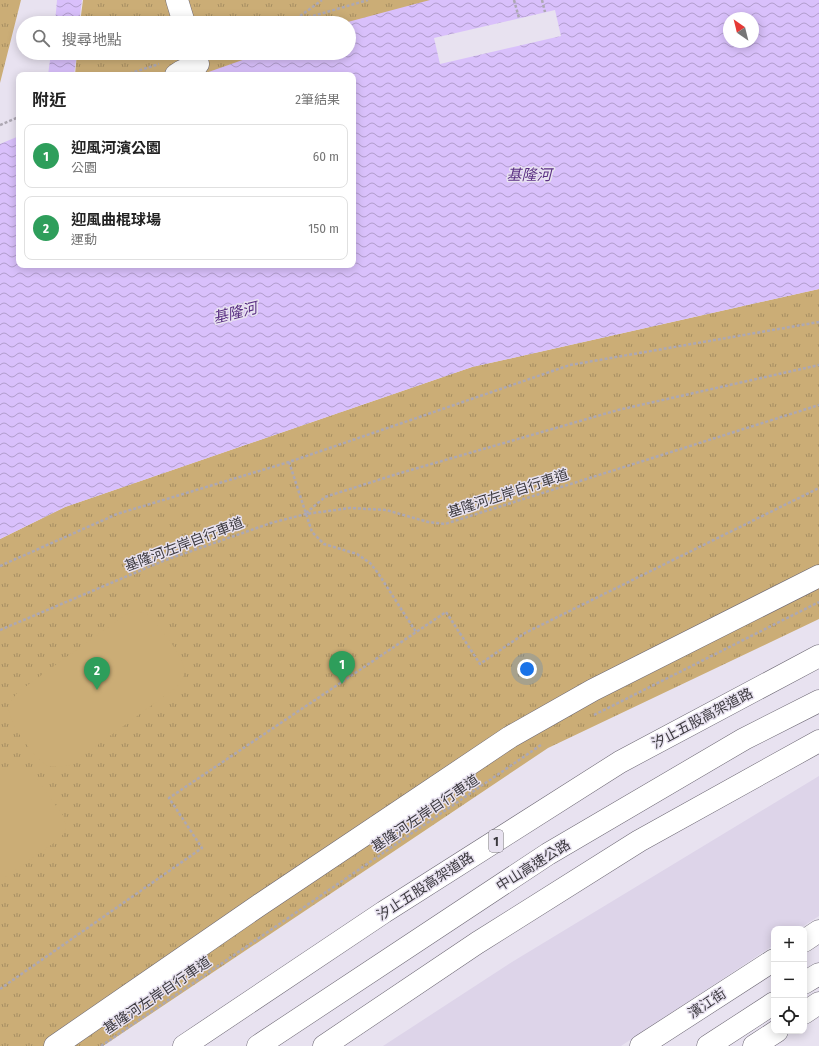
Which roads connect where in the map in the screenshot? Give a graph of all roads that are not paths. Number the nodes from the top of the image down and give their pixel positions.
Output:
1 (176, 0) edge
2 (182, 16) edge
3 (197, 60) edge
4 (180, 72) edge
5 (819, 576) edge
6 (819, 656) edge
7 (819, 701) edge
8 (819, 741) edge
9 (819, 931) edge
10 (807, 939) edge
11 (771, 962) edge
12 (819, 974) edge
13 (807, 981) edge
14 (819, 1003) edge
15 (771, 1005) edge
16 (807, 1011) edge
17 (772, 1034) edge
18 (55, 1046) edge
19 (184, 1046) edge
20 (258, 1046) edge
21 (324, 1046) edge
22 (641, 1046) edge
23 (708, 1046) edge
24 (754, 1046) edge

1 - 2 main road
3 - 4 main road
5 - 18 main road
6 - 19 main road, 汐止五股高架道路 / 1
7 - 20 main road, 中山高速公路
8 - 21 main road
9 - 10 main road
11 - 22 main road, 濱江街
12 - 13 main road
14 - 16 main road
15 - 23 main road
17 - 24 main road

